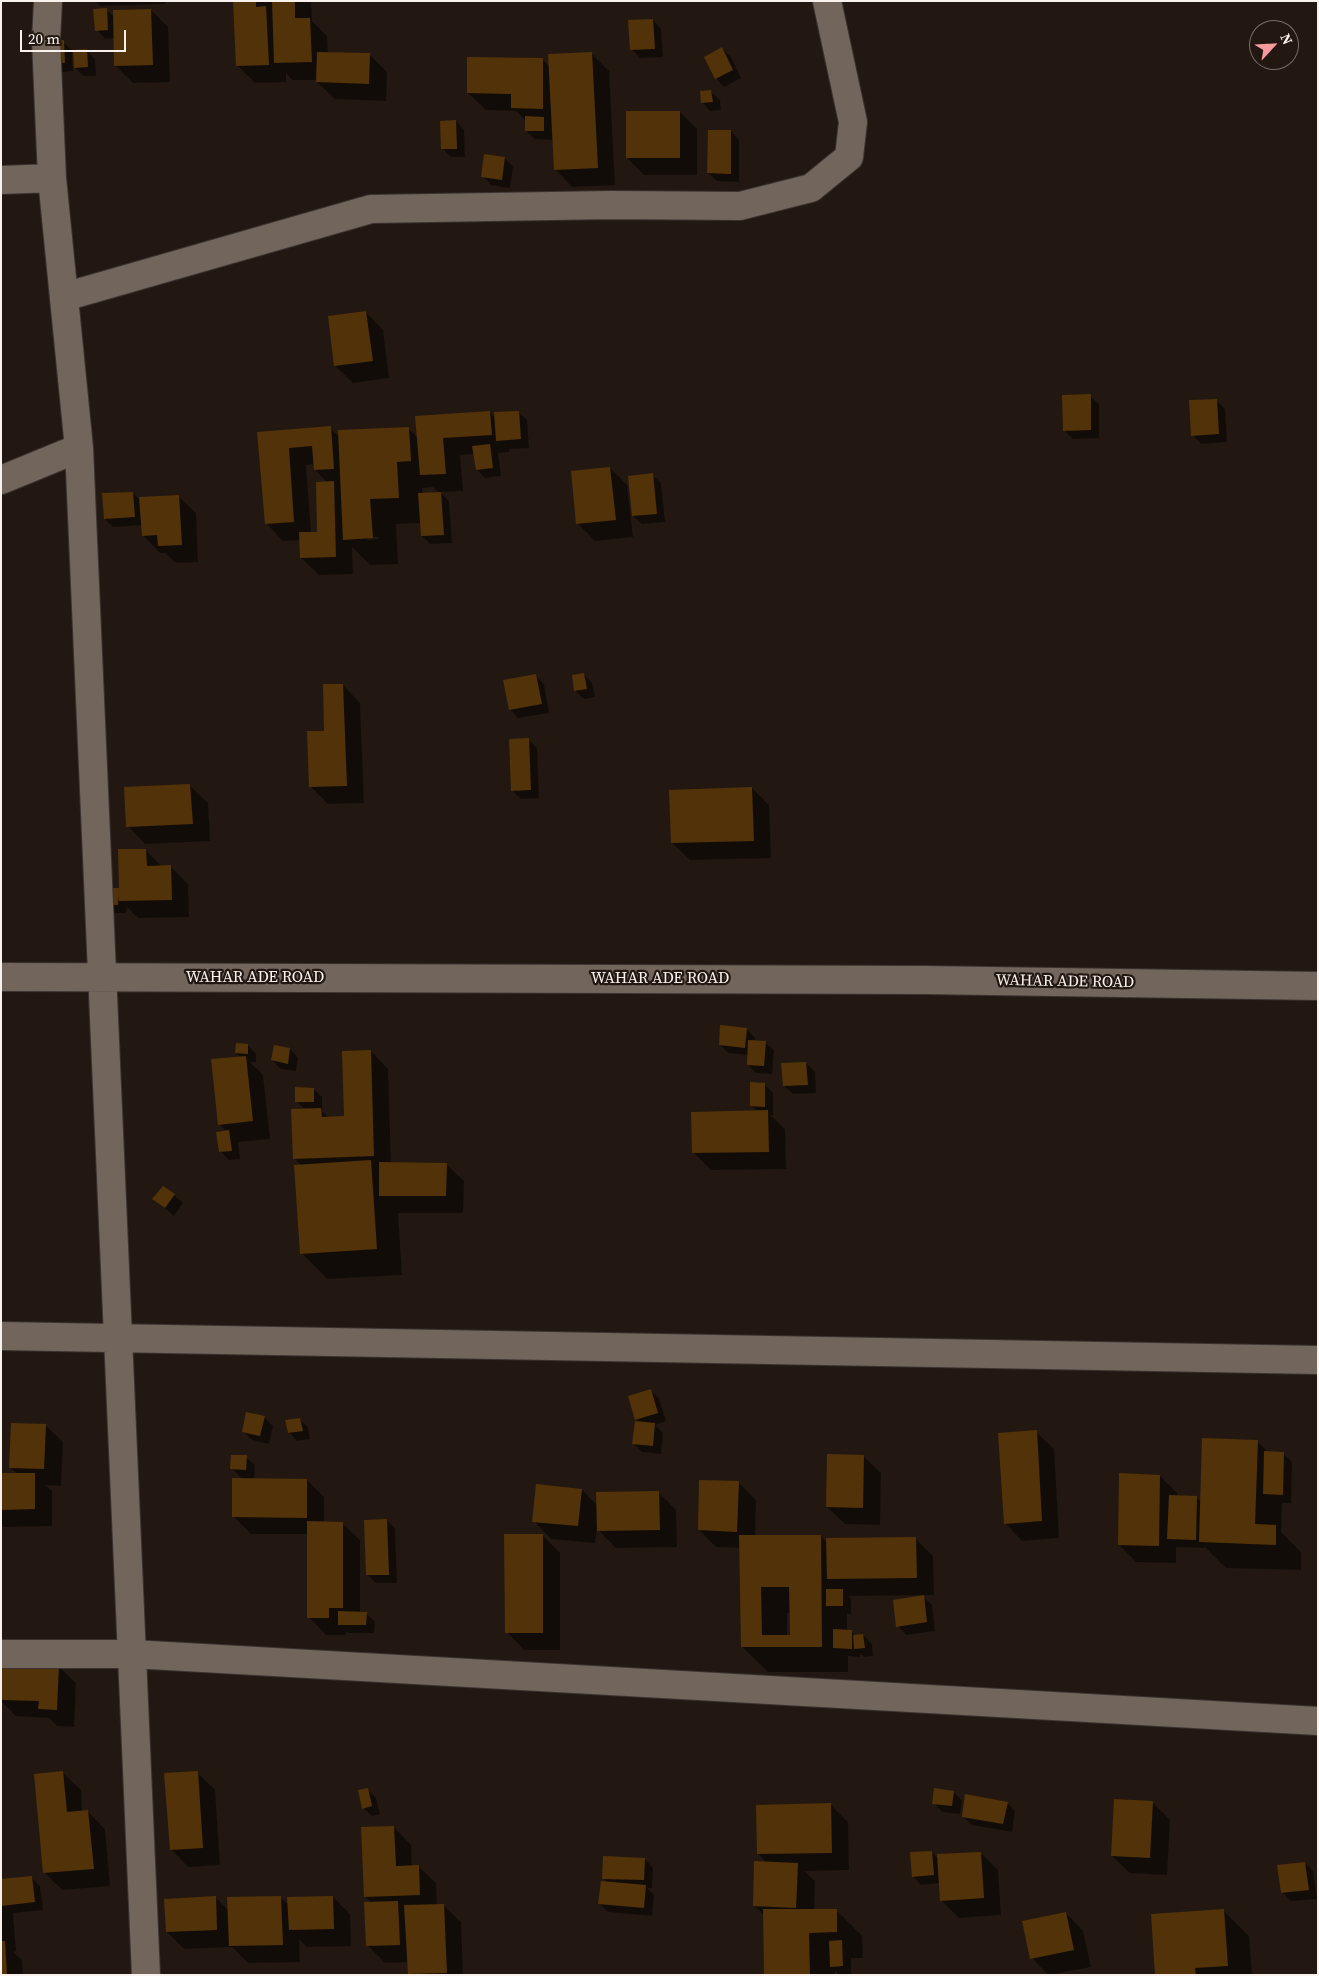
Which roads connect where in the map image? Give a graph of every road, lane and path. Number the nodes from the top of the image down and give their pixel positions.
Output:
1 (48, 1) edge
2 (826, 1) edge
3 (52, 178) junction
4 (1, 180) edge
5 (64, 297) junction
6 (79, 448) junction
7 (1, 480) edge
8 (1, 977) edge
9 (104, 977) junction
10 (1318, 986) edge
11 (1, 1336) edge
12 (119, 1338) junction
13 (1318, 1360) edge
14 (1, 1654) edge
15 (132, 1654) junction
16 (1318, 1720) edge
17 (146, 1975) edge

1 - 3 street
2 - 5 street
3 - 4 street
3 - 5 street
5 - 6 street
6 - 7 street
6 - 9 street
8 - 9 street, WAHAR ADE ROAD
9 - 10 street, WAHAR ADE ROAD
9 - 12 street
11 - 12 street
12 - 13 street
12 - 15 street
14 - 15 street
15 - 16 street
15 - 17 street

